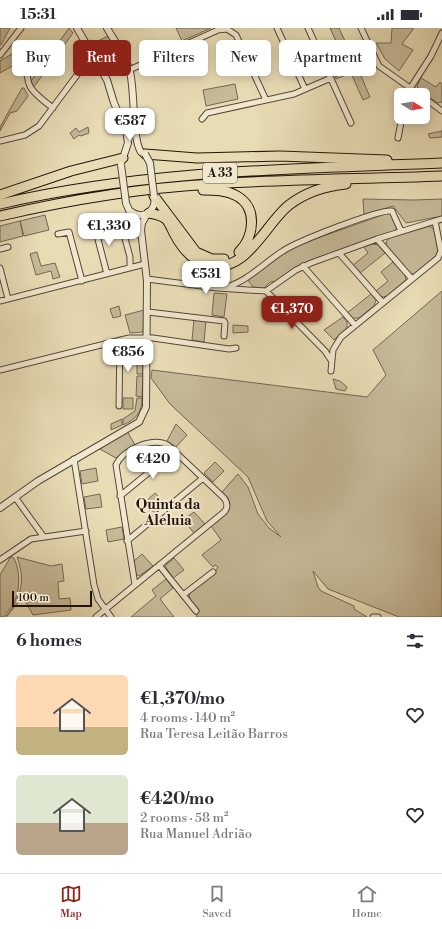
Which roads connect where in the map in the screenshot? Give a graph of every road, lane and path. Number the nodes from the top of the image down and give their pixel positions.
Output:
1 (21, 28) edge
2 (77, 28) edge
3 (107, 28) edge
4 (277, 28) edge
5 (308, 28) edge
6 (361, 28) edge
7 (442, 33) edge
8 (84, 40) edge
9 (113, 40) edge
10 (0, 55) edge
11 (131, 69) edge
12 (28, 76) edge
13 (77, 76) edge
14 (105, 76) edge
15 (130, 76) edge
16 (331, 78) junction
17 (410, 88) joint
18 (305, 89) junction
19 (266, 100) junction
20 (430, 102) edge
21 (53, 108) junction
22 (441, 109) edge
23 (118, 114) junction
24 (135, 114) junction
25 (202, 119) dead end
26 (351, 123) dead end
27 (401, 124) edge
28 (398, 138) dead end
29 (0, 141) edge
30 (143, 153) junction
31 (123, 159) junction
32 (442, 162) edge
33 (442, 176) edge
34 (395, 178) junction
35 (144, 191) junction
36 (0, 195) edge
37 (154, 196) junction
38 (0, 204) edge
39 (129, 210) junction
40 (148, 214) junction
41 (0, 216) edge
42 (442, 219) edge
43 (120, 220) dead end
44 (435, 221) junction
45 (94, 224) dead end
46 (401, 231) junction
47 (58, 234) dead end
48 (377, 239) junction
49 (8, 247) dead end
50 (143, 247) junction
51 (0, 249) edge
52 (339, 253) junction
53 (145, 264) junction
54 (303, 266) junction
55 (0, 268) edge
56 (130, 268) junction
57 (107, 274) junction
58 (247, 276) junction
59 (147, 279) junction
60 (412, 279) junction
61 (82, 281) junction
62 (217, 288) junction
63 (256, 291) junction
64 (266, 291) junction
65 (8, 299) junction
66 (0, 301) edge
67 (383, 303) junction
68 (148, 312) junction
69 (355, 325) junction
70 (224, 336) dead end
71 (148, 338) junction
72 (120, 340) junction
73 (236, 348) dead end
74 (331, 360) junction
75 (0, 370) edge
76 (331, 371) dead end
77 (119, 406) dead end
78 (175, 451) junction
79 (74, 459) junction
80 (203, 478) junction
81 (120, 496) junction
82 (15, 497) junction
83 (0, 508) edge
84 (86, 531) junction
85 (42, 536) junction
86 (127, 541) junction
87 (0, 560) edge
88 (159, 565) junction
89 (213, 572) dead end
90 (135, 585) junction
91 (183, 594) junction
92 (105, 609) junction
93 (196, 611) dead end
94 (96, 617) edge
95 (111, 617) edge

1 - 10 street
2 - 8 street
3 - 9 street
4 - 18 street
5 - 16 street
6 - 17 street
7 - 17 street
11 - 19 street
12 - 21 street
13 - 21 street
14 - 23 street
15 - 24 street
16 - 18 street
16 - 26 street
18 - 19 street
19 - 25 street
20 - 22 street
21 - 29 street
23 - 24 street
23 - 31 street
24 - 30 street
27 - 28 street
30 - 31 street
30 - 32 highway
30 - 37 street, bridge
31 - 36 highway
31 - 39 street, bridge
32 - 38 highway, A 33
33 - 34 highway, A 33
34 - 35 highway, A 33
34 - 40 highway
35 - 37 highway
35 - 41 highway, A 33
37 - 40 street
39 - 40 street
39 - 50 street
40 - 50 street
42 - 44 street
43 - 56 street
44 - 46 street
44 - 60 street
45 - 57 street
46 - 48 street
46 - 58 street
47 - 61 street
48 - 52 street
48 - 60 street
49 - 51 street
50 - 53 street
52 - 54 street
52 - 67 street
53 - 56 street
53 - 59 street
54 - 64 street
54 - 69 street
55 - 65 street
56 - 57 street
57 - 61 street
58 - 62 street
58 - 63 street
59 - 62 street
59 - 68 street
60 - 67 street
61 - 65 street
62 - 63 street
63 - 64 street
64 - 74 street
65 - 66 street
67 - 69 street
68 - 70 street
68 - 71 street
69 - 74 street
71 - 72 street
71 - 73 street
71 - 79 street
72 - 75 street
72 - 77 street
74 - 76 street
78 - 80 street
78 - 81 street
78 - 81 street
79 - 82 street
79 - 84 street
80 - 86 street
80 - 88 street
81 - 86 street
82 - 83 street
82 - 85 street
84 - 85 street
84 - 92 street
85 - 87 street
86 - 90 street
88 - 90 street
88 - 91 street
89 - 91 street
90 - 92 street
91 - 93 street
92 - 94 street
92 - 95 street

